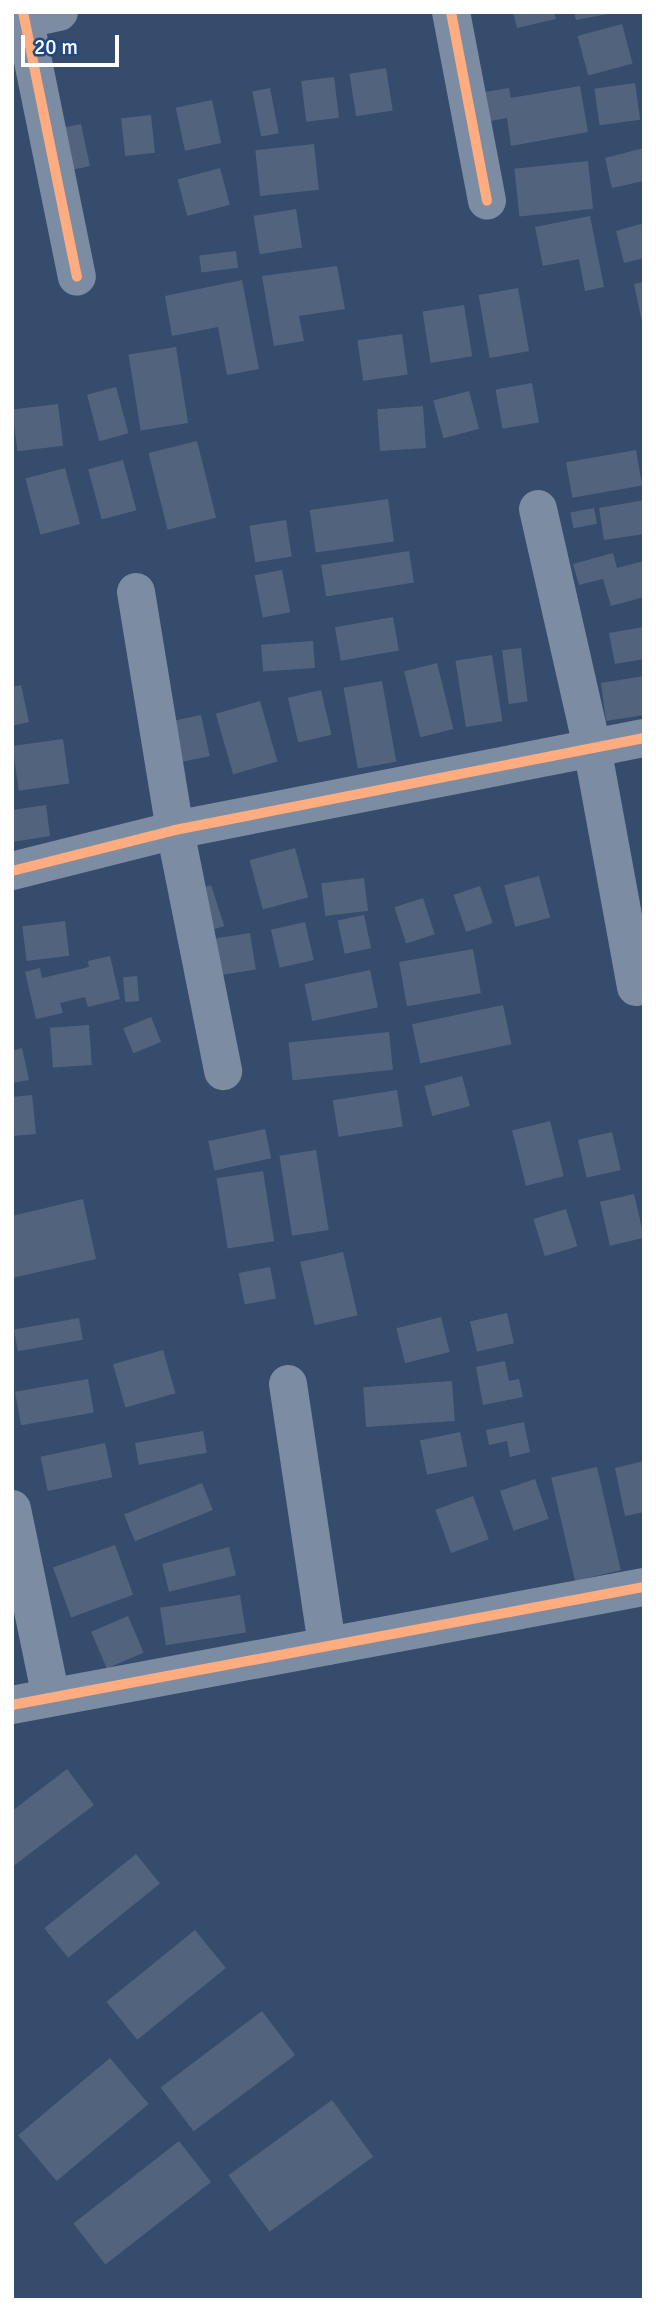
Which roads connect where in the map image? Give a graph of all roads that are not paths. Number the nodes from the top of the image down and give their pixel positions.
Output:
1 (451, 12) edge
2 (30, 16) edge
3 (487, 201) dead end
4 (77, 277) dead end
5 (538, 509) dead end
6 (136, 592) dead end
7 (644, 738) edge
8 (592, 747) junction
9 (175, 830) junction
10 (12, 870) edge
11 (636, 987) dead end
12 (223, 1071) dead end
13 (288, 1384) dead end
14 (12, 1509) edge
15 (644, 1587) edge
16 (327, 1646) junction
17 (51, 1697) junction
18 (12, 1705) edge

1 - 3 street
2 - 4 street
5 - 8 street
6 - 9 street
7 - 8 street
8 - 9 street
8 - 11 street
9 - 10 street
9 - 12 street
13 - 16 street
14 - 17 street
15 - 16 street
16 - 17 street
17 - 18 street

